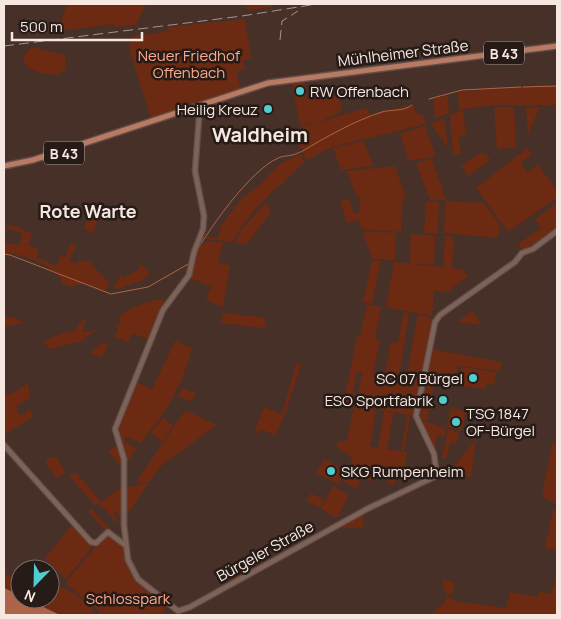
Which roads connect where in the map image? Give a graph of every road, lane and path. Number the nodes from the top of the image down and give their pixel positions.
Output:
1 (557, 46) edge
2 (197, 107) junction
3 (4, 168) edge
4 (557, 231) edge
5 (4, 445) edge
6 (125, 545) junction
7 (176, 613) edge

1 - 2 main road, Mühlheimer Straße / B 43
2 - 3 main road, Mühlheimer Straße / B 43
2 - 6 street
4 - 7 street, Bürgeler Straße
5 - 6 street
6 - 7 street

